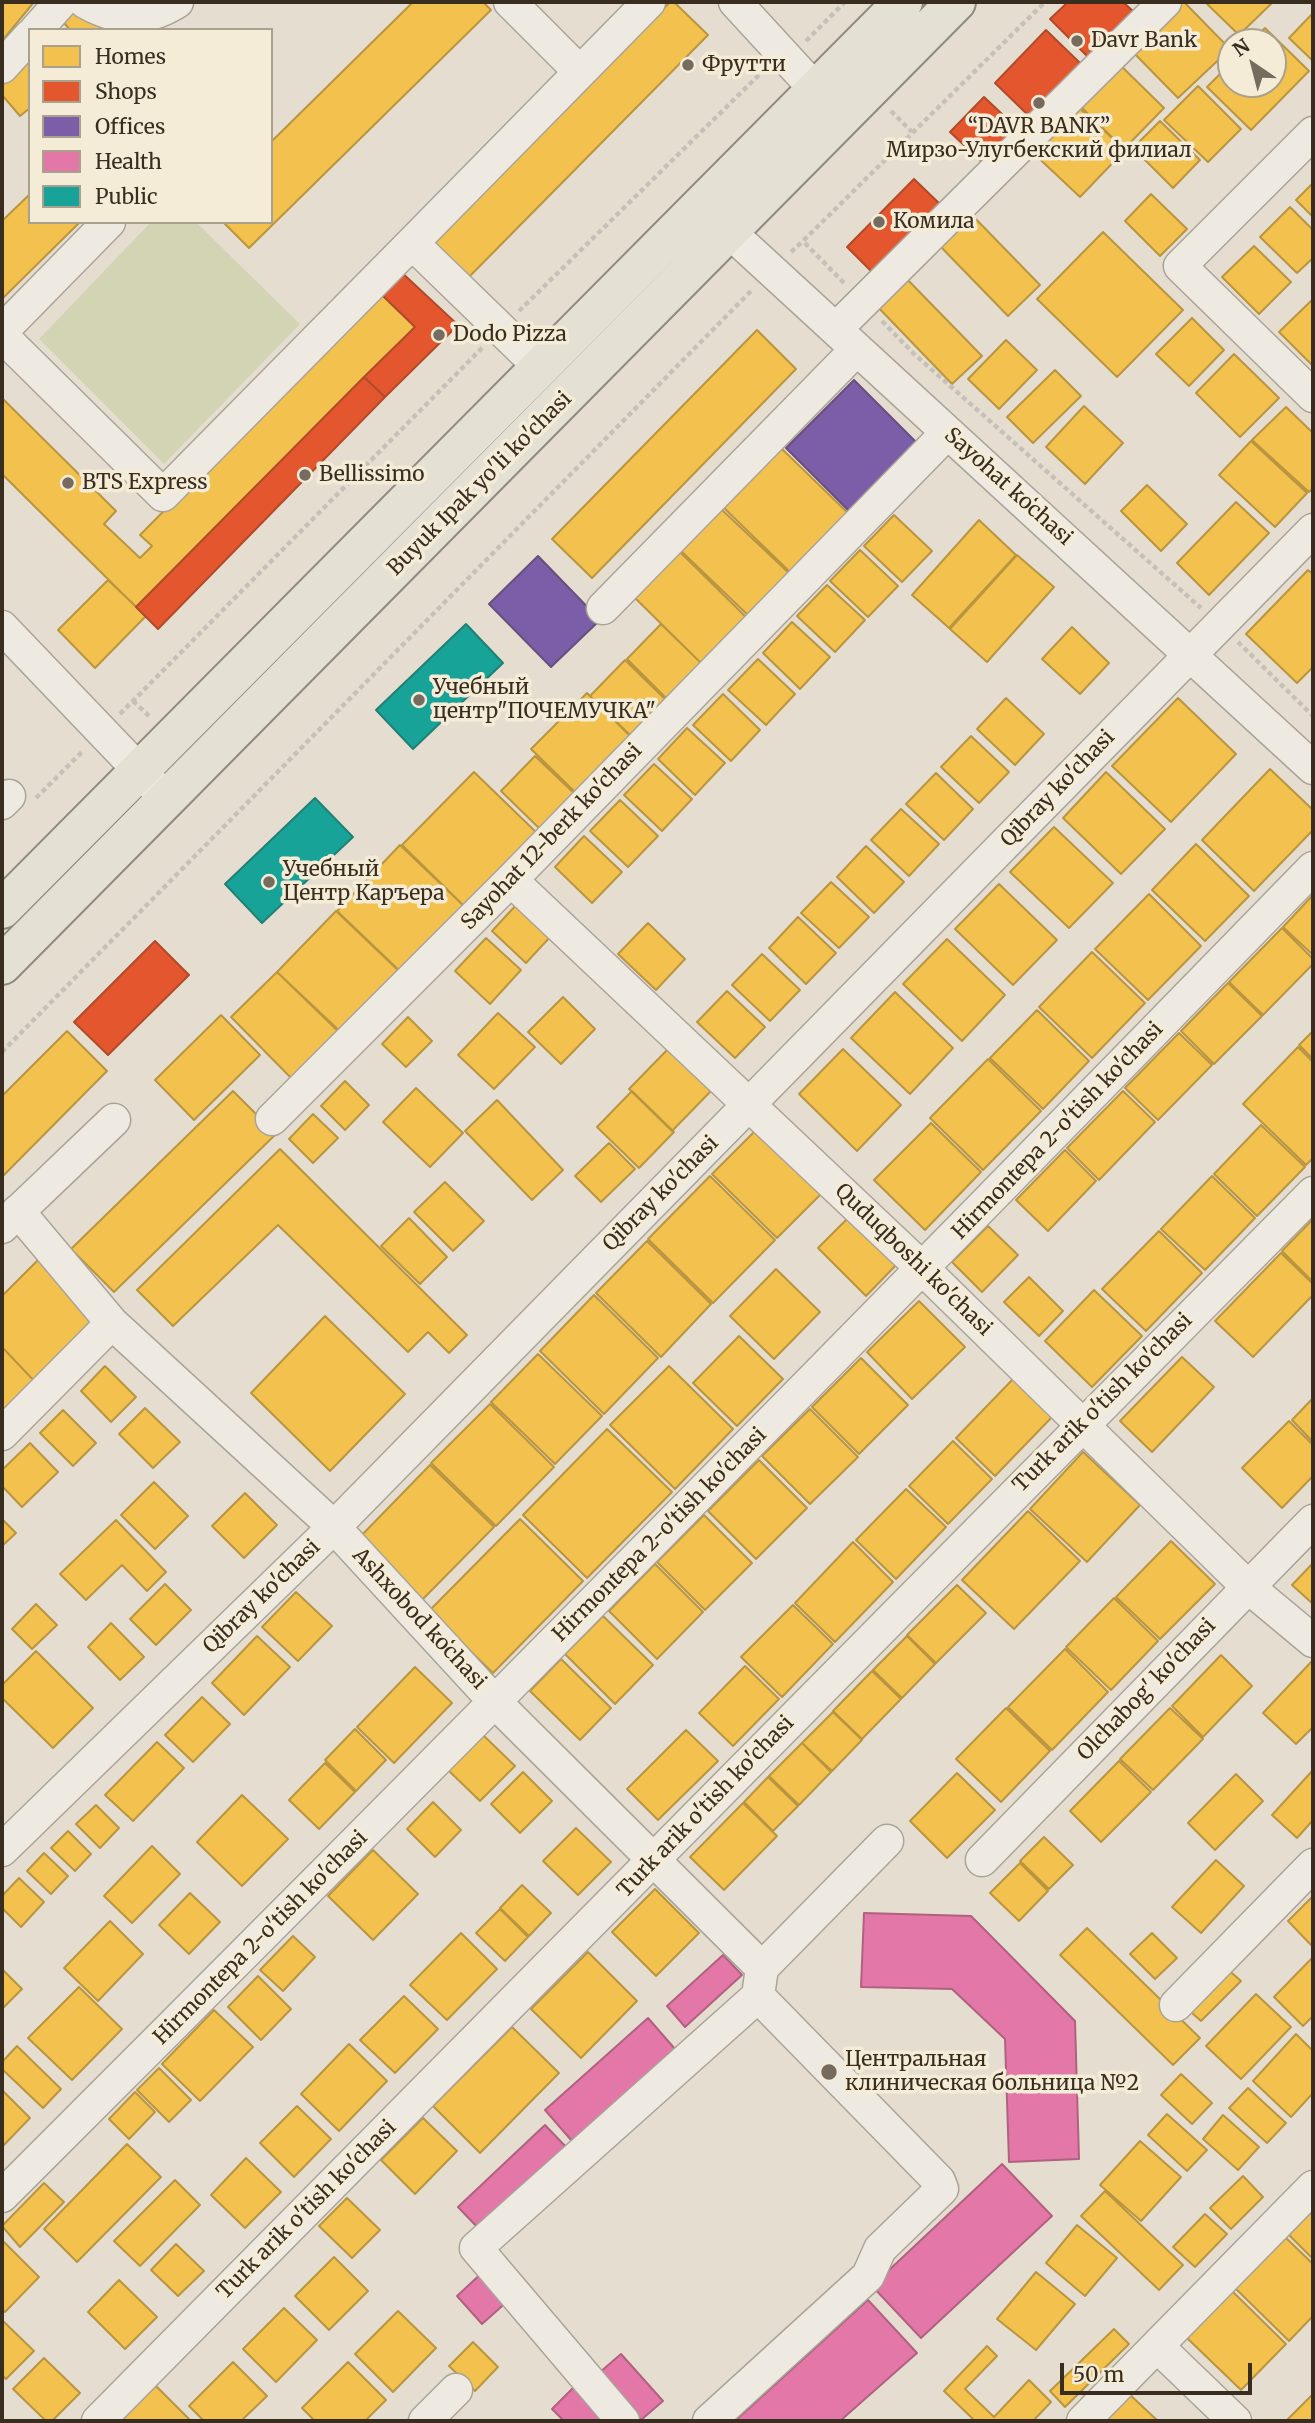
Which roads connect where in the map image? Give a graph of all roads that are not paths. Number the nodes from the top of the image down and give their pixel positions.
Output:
1 (61, 2) edge
2 (85, 2) edge
3 (177, 2) edge
4 (510, 2) edge
5 (649, 2) edge
6 (735, 2) edge
7 (903, 2) edge
8 (956, 2) edge
9 (1165, 2) edge
10 (38, 28) edge
11 (28, 38) edge
12 (2, 67) edge
13 (580, 72) junction
14 (816, 90) junction
15 (1313, 133) edge
16 (702, 207) junction
17 (106, 224) edge
18 (730, 232) junction
19 (412, 243) junction
20 (2, 333) edge
21 (847, 339) junction
22 (541, 368) junction
23 (1313, 396) edge
24 (947, 433) junction
25 (1313, 530) edge
26 (603, 608) dead end
27 (2, 628) edge
28 (1190, 654) junction
29 (1313, 768) edge
30 (140, 771) junction
31 (167, 799) junction
32 (1313, 868) edge
33 (511, 880) junction
34 (2, 909) edge
35 (2, 965) edge
36 (750, 1104) junction
37 (272, 1119) dead end
38 (114, 1120) dead end
39 (1313, 1193) edge
40 (10, 1219) edge
41 (923, 1269) junction
42 (112, 1324) junction
43 (1082, 1423) junction
44 (2, 1434) edge
45 (1313, 1521) edge
46 (334, 1527) junction
47 (1247, 1587) junction
48 (1313, 1641) edge
49 (495, 1702) junction
50 (887, 1841) dead end
51 (2, 1850) edge
52 (982, 1860) dead end
53 (654, 1861) junction
54 (1313, 1865) edge
55 (760, 1982) junction
56 (1176, 2005) dead end
57 (1313, 2187) edge
58 (2, 2196) edge
59 (1158, 2347) junction
60 (456, 2390) dead end
61 (98, 2421) edge
62 (425, 2421) edge
63 (623, 2421) edge
64 (709, 2421) edge
65 (1083, 2421) edge
66 (1235, 2421) edge

1 - 10 street
2 - 3 street
4 - 13 street
5 - 13 street
6 - 14 street
7 - 14 main road, Buyuk Ipak yo'li ko'chasi
8 - 18 main road, Buyuk Ipak yo'li ko'chasi
9 - 21 street
11 - 12 street
13 - 19 street
14 - 16 main road, Buyuk Ipak yo'li ko'chasi
15 - 23 street
16 - 18 street, Sayohat koʻchasi
16 - 22 main road, Buyuk Ipak yo'li ko'chasi
17 - 20 street
18 - 21 street, Sayohat koʻchasi
18 - 31 main road, Buyuk Ipak yo'li ko'chasi
19 - 20 street
19 - 22 street
21 - 24 street, Sayohat koʻchasi
21 - 26 street
22 - 30 main road, Buyuk Ipak yo'li ko'chasi
24 - 28 street, Sayohat koʻchasi
24 - 33 street, Sayohat 12-berk ko'chasi
25 - 28 street, Qibray ko'chasi
27 - 30 street
28 - 29 street, Sayohat koʻchasi
28 - 36 street, Qibray ko'chasi
30 - 31 street
30 - 34 main road, Buyuk Ipak yo'li ko'chasi
31 - 35 main road, Buyuk Ipak yo'li ko'chasi
32 - 41 street, Hirmontepa 2-o'tish ko'chasi
33 - 36 street, Quduqboshi ko'chasi
33 - 37 street, Sayohat 12-berk ko'chasi
36 - 41 street, Quduqboshi ko'chasi
36 - 46 street, Qibray ko'chasi
38 - 40 street
39 - 43 street, Turk arik o'tish ko'chasi
40 - 42 street, Ashxobod koʻchasi
41 - 43 street, Quduqboshi ko'chasi
41 - 49 street, Hirmontepa 2-o'tish ko'chasi
42 - 44 street
42 - 46 street, Ashxobod koʻchasi
43 - 47 street, Quduqboshi ko'chasi
43 - 53 street, Turk arik o'tish ko'chasi
45 - 47 street, Olchabog' ko'chasi
46 - 49 street, Ashxobod koʻchasi
46 - 51 street, Qibray ko'chasi
47 - 48 street, Quduqboshi ko'chasi
47 - 52 street, Olchabog' ko'chasi
49 - 53 street, Ashxobod koʻchasi
49 - 58 street, Hirmontepa 2-o'tish ko'chasi
50 - 55 street
53 - 55 street, Ashxobod koʻchasi
53 - 61 street, Turk arik o'tish ko'chasi
54 - 56 street
55 - 63 street
55 - 64 street, Ashxobod koʻchasi
57 - 59 street
59 - 65 street
59 - 66 street
60 - 62 street

